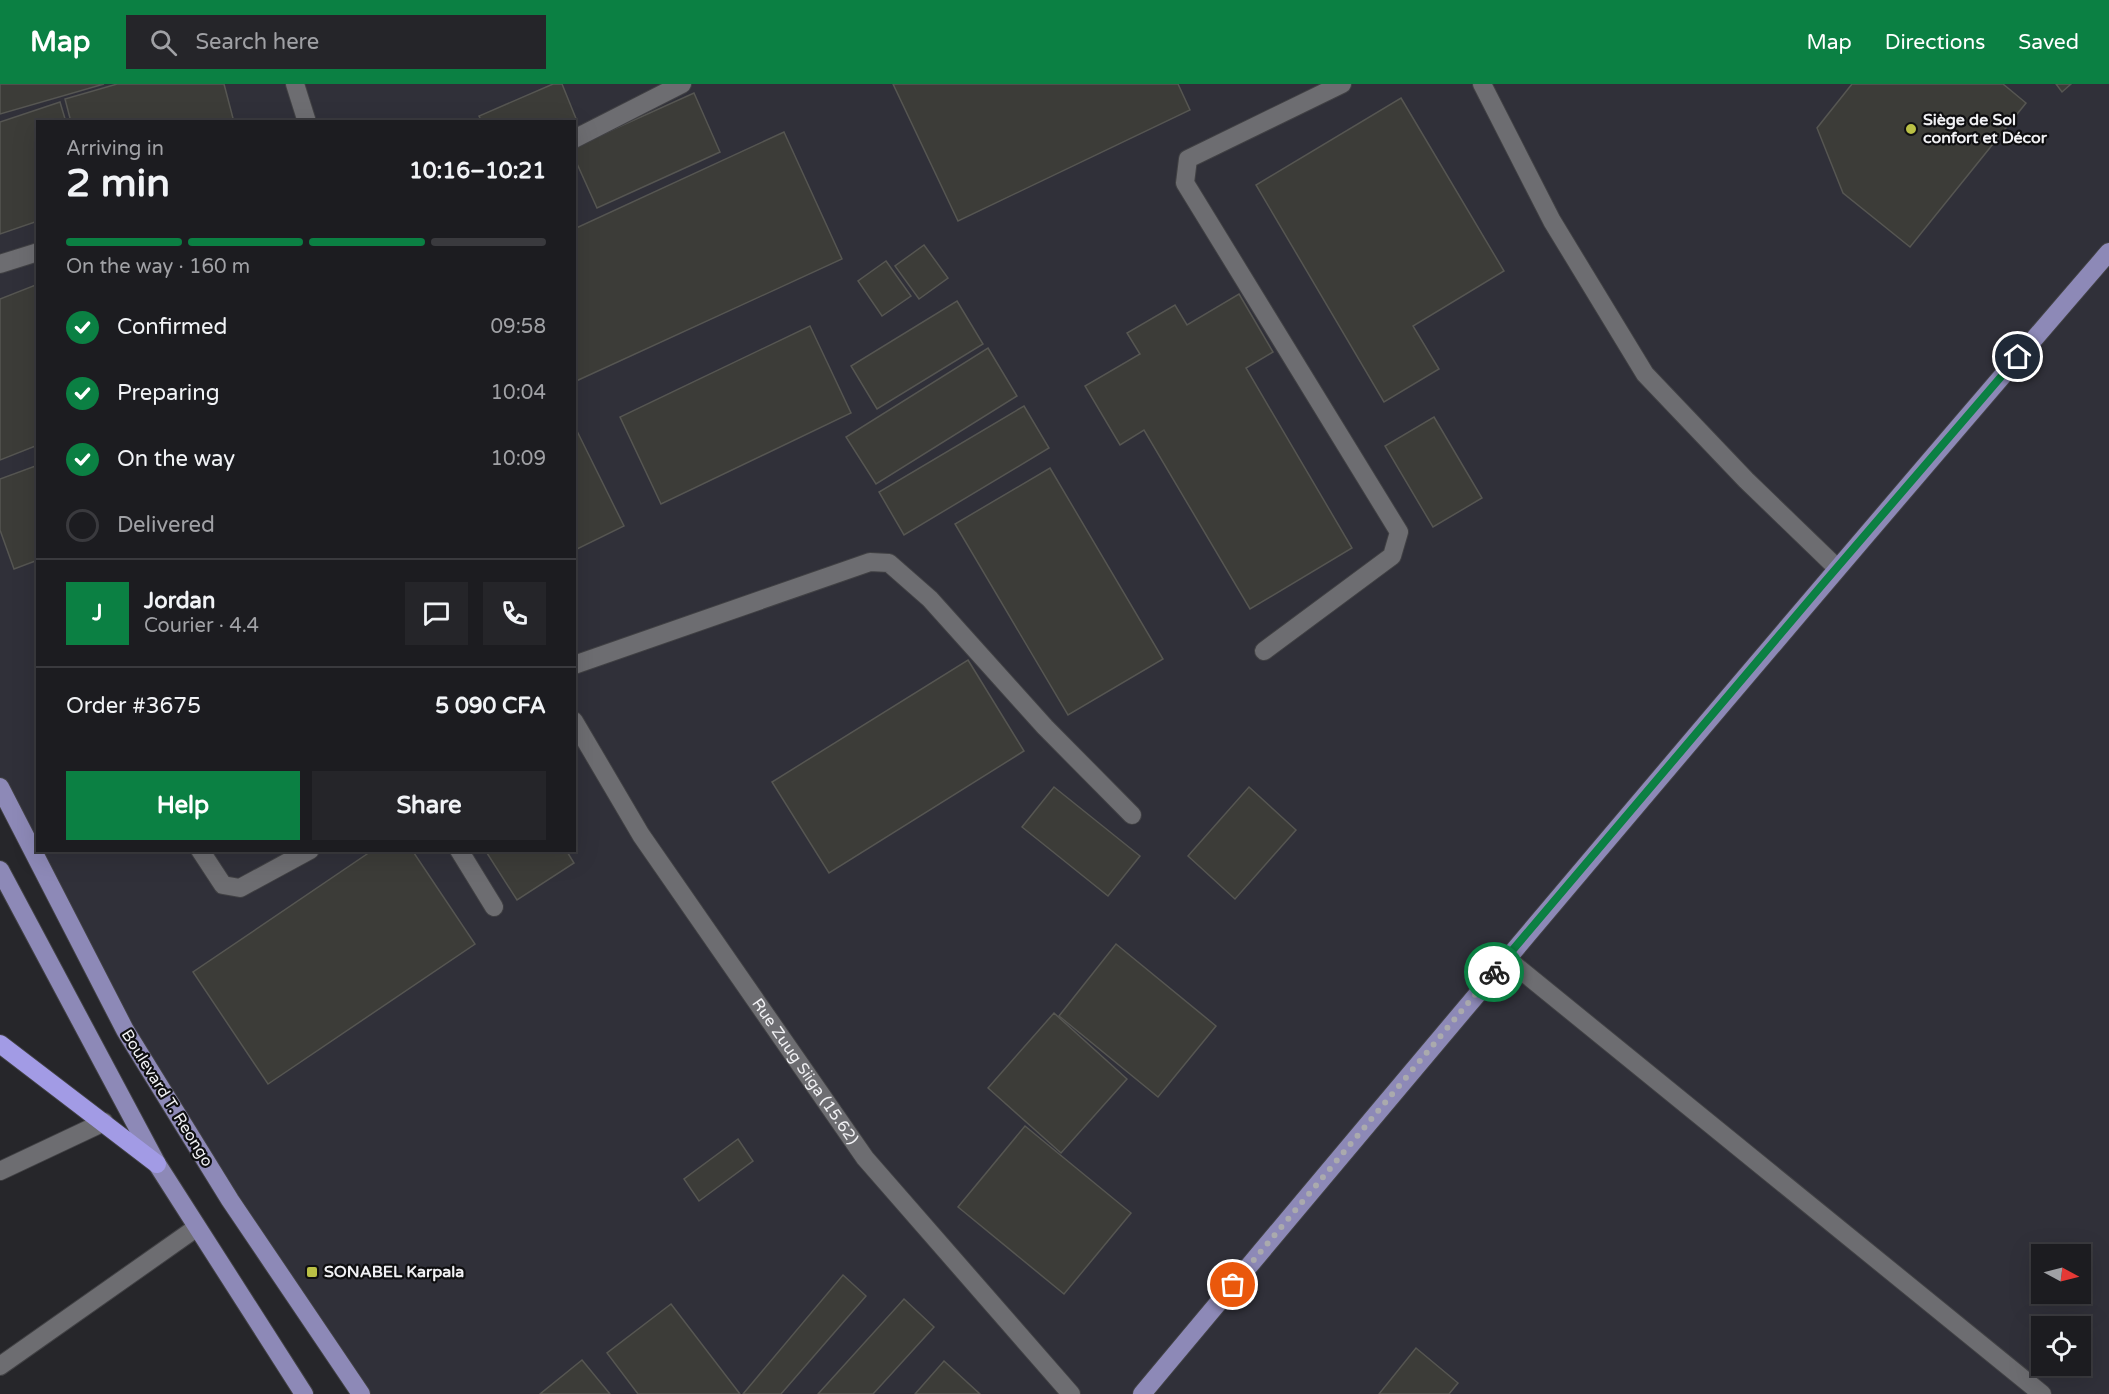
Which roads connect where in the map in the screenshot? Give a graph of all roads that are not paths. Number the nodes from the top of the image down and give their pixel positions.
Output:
1 (682, 84) edge
2 (1342, 84) edge
3 (1482, 84) edge
4 (301, 86) edge
5 (308, 120) edge
6 (576, 138) edge
7 (2109, 252) edge
8 (36, 253) edge
9 (0, 264) edge
10 (1837, 568) junction
11 (1264, 651) dead end
12 (576, 664) edge
13 (576, 724) edge
14 (0, 787) edge
15 (1132, 815) dead end
16 (201, 852) edge
17 (306, 852) edge
18 (460, 852) edge
19 (0, 870) edge
20 (494, 907) dead end
21 (1506, 958) junction
22 (0, 1044) edge
23 (104, 1122) junction
24 (157, 1164) junction
25 (0, 1172) edge
26 (196, 1228) junction
27 (0, 1366) edge
28 (304, 1394) edge
29 (362, 1394) edge
30 (1071, 1394) edge
31 (1142, 1394) edge
32 (2042, 1394) edge

1 - 6 street
2 - 11 street
3 - 10 street
4 - 5 street
7 - 10 main road
8 - 9 street
10 - 21 main road
12 - 15 street
13 - 30 street, Rue Zuug Siiga (15.62)
14 - 29 main road, Boulevard T. Reongo
16 - 17 street
18 - 20 street
19 - 24 main road
21 - 31 main road
21 - 32 street
22 - 23 highway
23 - 24 highway
23 - 25 street
24 - 26 main road
26 - 27 street
26 - 28 main road

